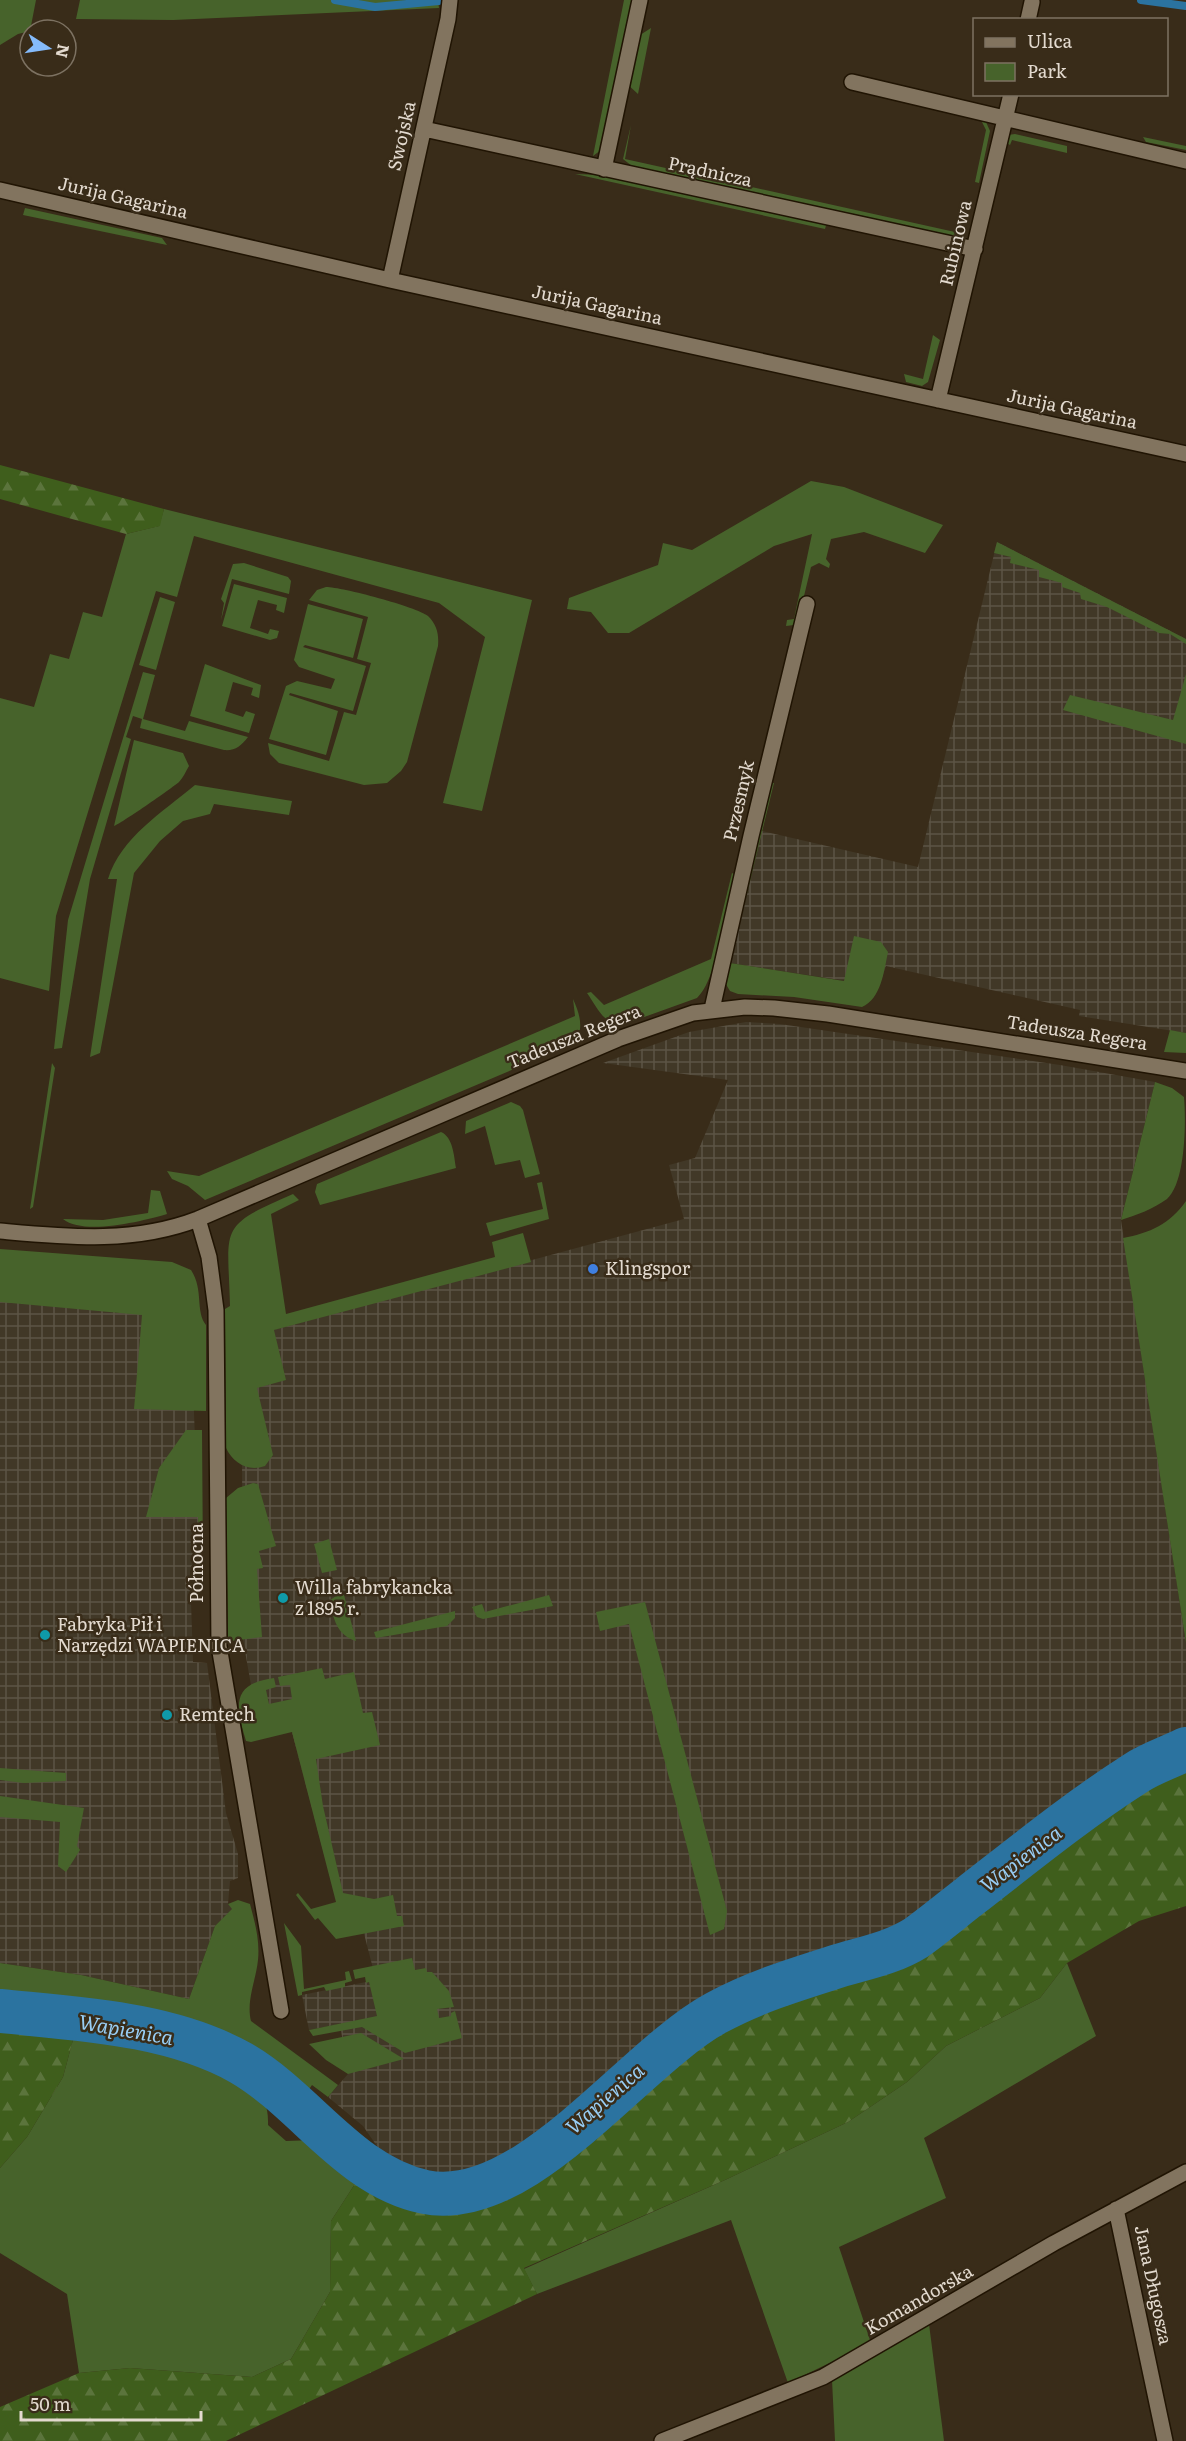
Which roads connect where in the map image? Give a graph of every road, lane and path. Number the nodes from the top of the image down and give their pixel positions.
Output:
1 (450, 0) edge
2 (640, 0) edge
3 (1032, 2) dead end
4 (1028, 18) edge
5 (852, 82) dead end
6 (1011, 96) edge
7 (1005, 119) junction
8 (424, 129) junction
9 (1186, 161) edge
10 (604, 169) junction
11 (0, 190) edge
12 (975, 249) junction
13 (390, 280) junction
14 (938, 400) junction
15 (1186, 454) edge
16 (807, 604) dead end
17 (712, 1009) junction
18 (1186, 1071) edge
19 (198, 1219) junction
20 (0, 1231) edge
21 (281, 2011) dead end
22 (1186, 2172) edge
23 (1116, 2209) junction
24 (662, 2441) edge
25 (1165, 2441) edge

1 - 8 street, Swojska
2 - 10 street
3 - 4 street
5 - 7 street
6 - 7 street, Rubinowa
7 - 9 street
7 - 12 street, Rubinowa
8 - 10 street, Prądnicza
8 - 13 street, Swojska
10 - 12 street, Prądnicza
11 - 13 street, Jurija Gagarina
12 - 14 street, Rubinowa
13 - 14 street, Jurija Gagarina
14 - 15 street, Jurija Gagarina
16 - 17 street, Przesmyk
17 - 18 street, Tadeusza Regera
17 - 19 street, Tadeusza Regera
19 - 20 street, Tadeusza Regera
19 - 21 street, Północna
22 - 23 street, Komandorska
23 - 24 street, Komandorska
23 - 25 street, Jana Długosza

